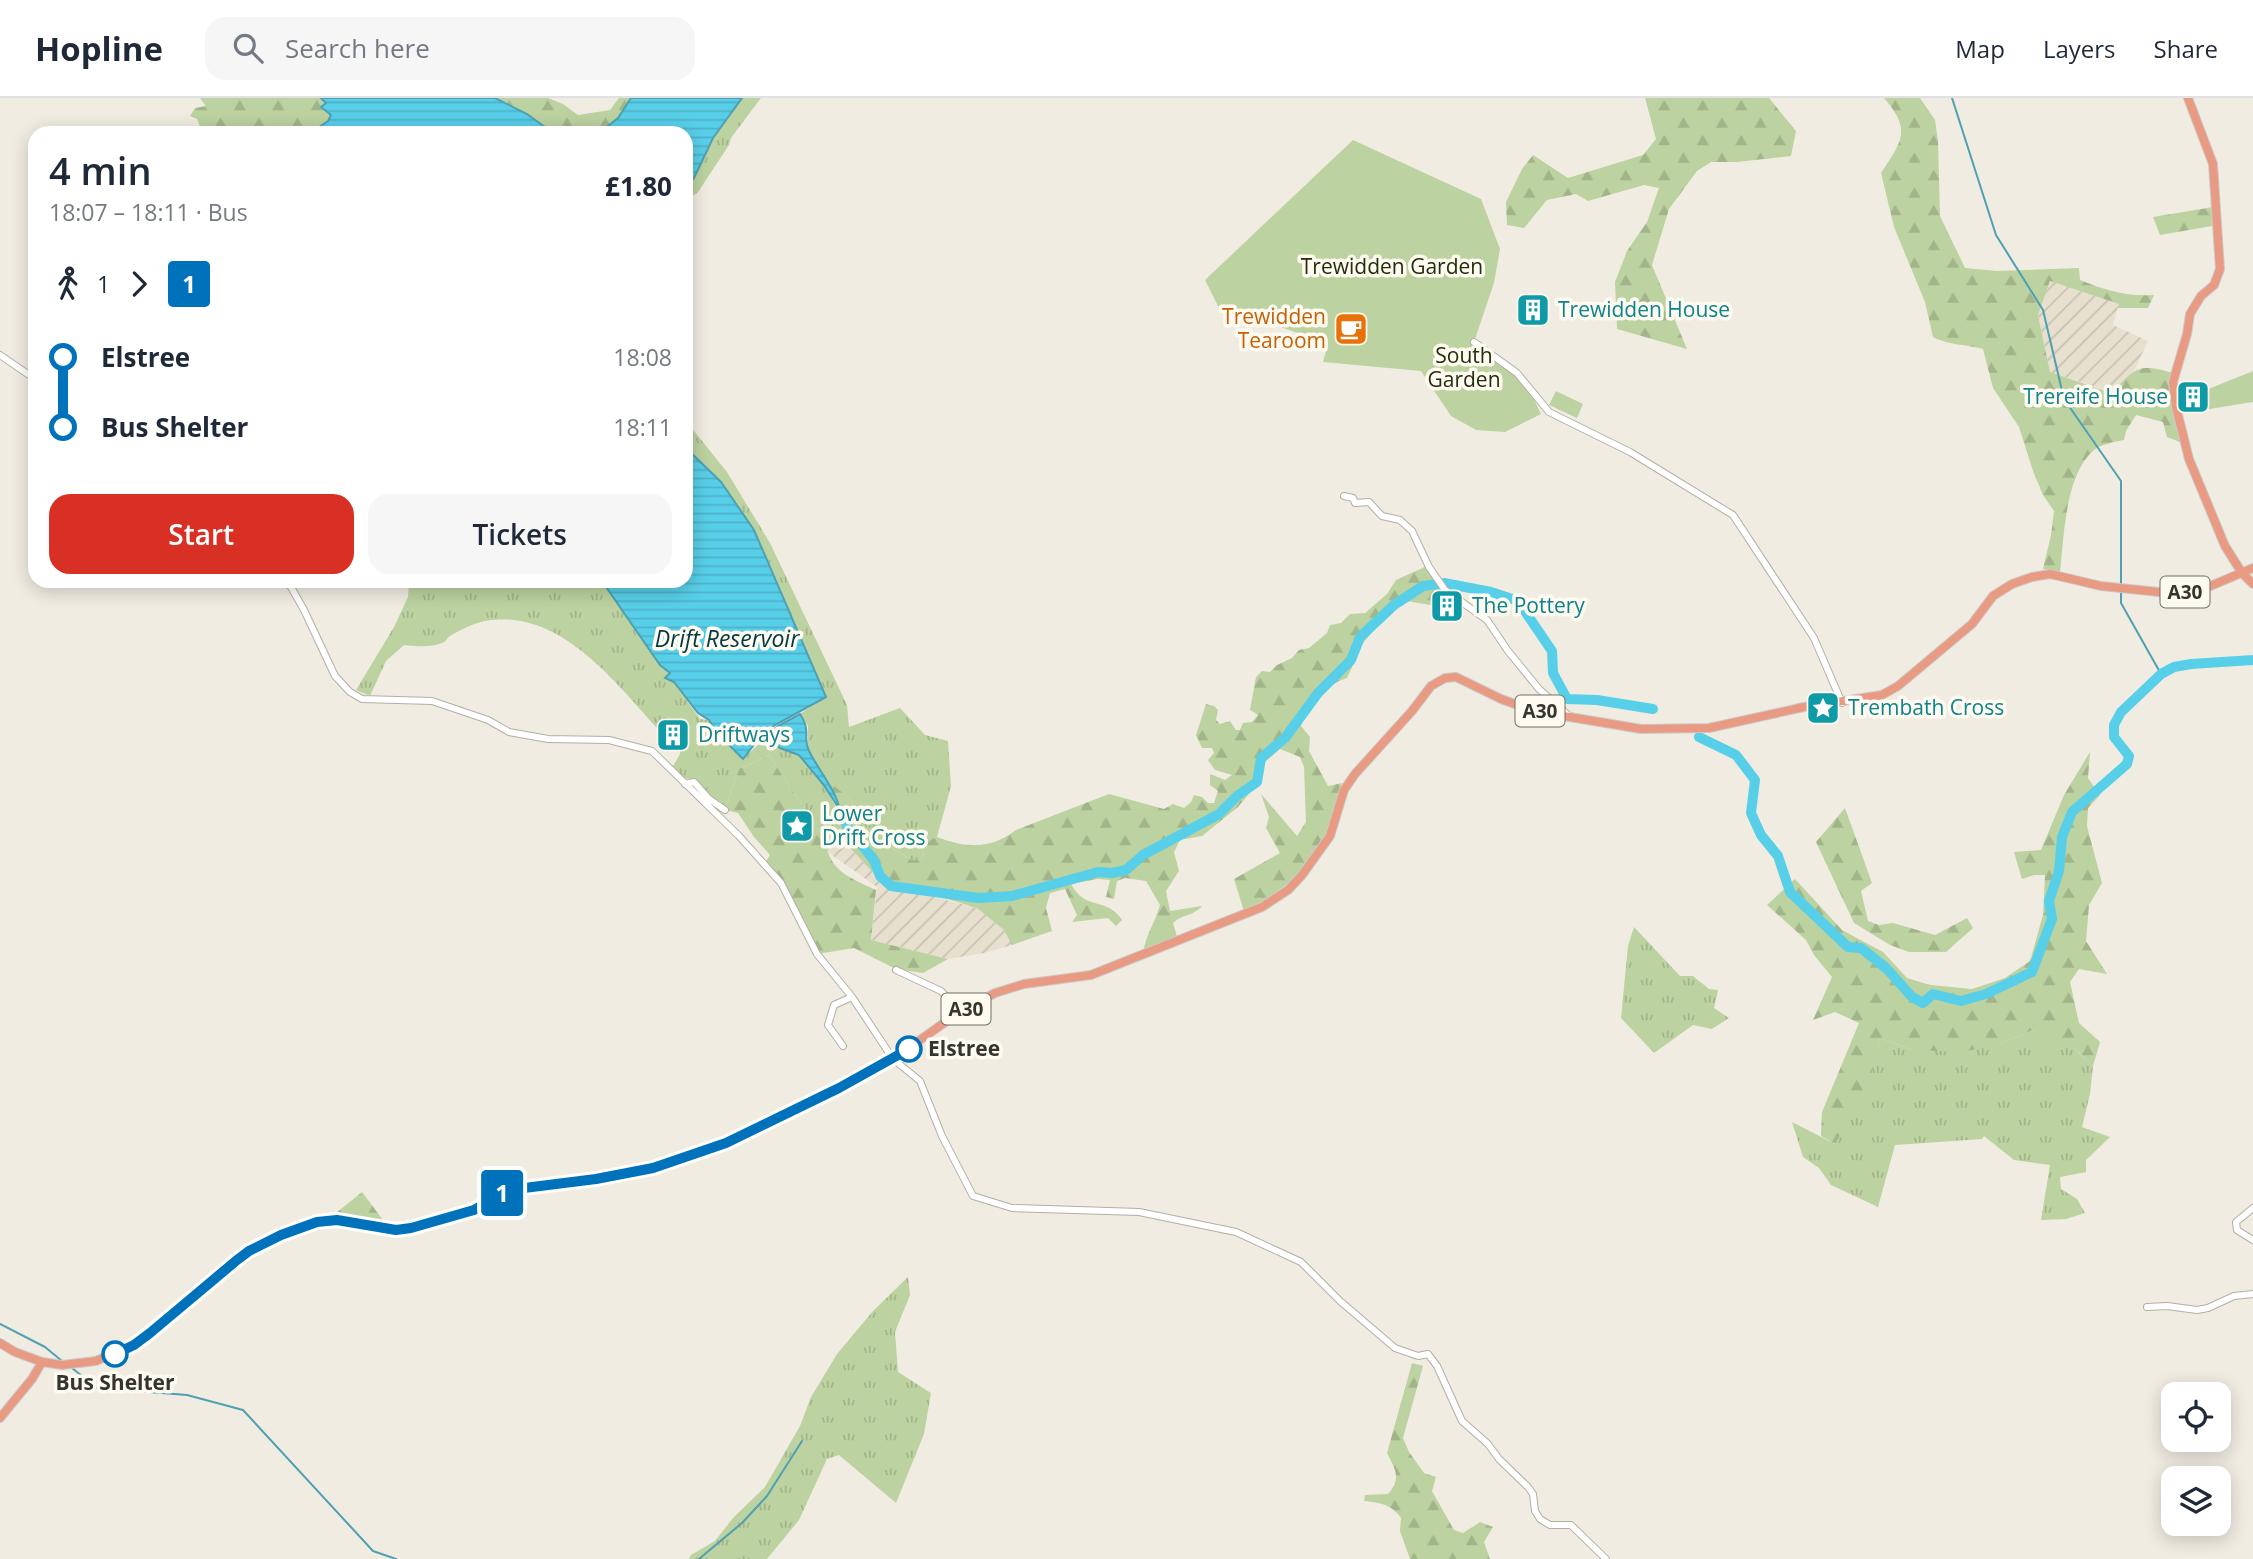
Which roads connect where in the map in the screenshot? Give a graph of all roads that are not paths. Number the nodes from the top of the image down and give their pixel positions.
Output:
1 (2188, 98) edge
2 (1474, 342) dead end
3 (0, 355) edge
4 (28, 374) edge
5 (1345, 496) dead end
6 (2253, 568) edge
7 (2242, 573) junction
8 (2253, 584) edge
9 (292, 588) edge
10 (1842, 703) junction
11 (1568, 715) junction
12 (685, 784) junction
13 (725, 810) dead end
14 (895, 971) dead end
15 (852, 996) junction
16 (961, 1012) junction
17 (843, 1046) dead end
18 (893, 1059) junction
19 (2253, 1208) edge
20 (2253, 1240) edge
21 (2253, 1294) edge
22 (2147, 1307) dead end
23 (0, 1343) edge
24 (42, 1362) junction
25 (0, 1418) edge
26 (1606, 1559) edge

1 - 7 main road
2 - 10 street
3 - 4 street
5 - 11 street
6 - 7 main road, A30
7 - 8 main road
7 - 10 main road, A30
9 - 12 street
10 - 11 main road, A30
11 - 16 main road, A30
12 - 13 street
12 - 15 street
14 - 16 street
15 - 17 street
15 - 18 street
16 - 18 main road, A30
18 - 24 main road, A30
18 - 26 street
19 - 20 street
21 - 22 street
23 - 24 main road, A30
24 - 25 main road

